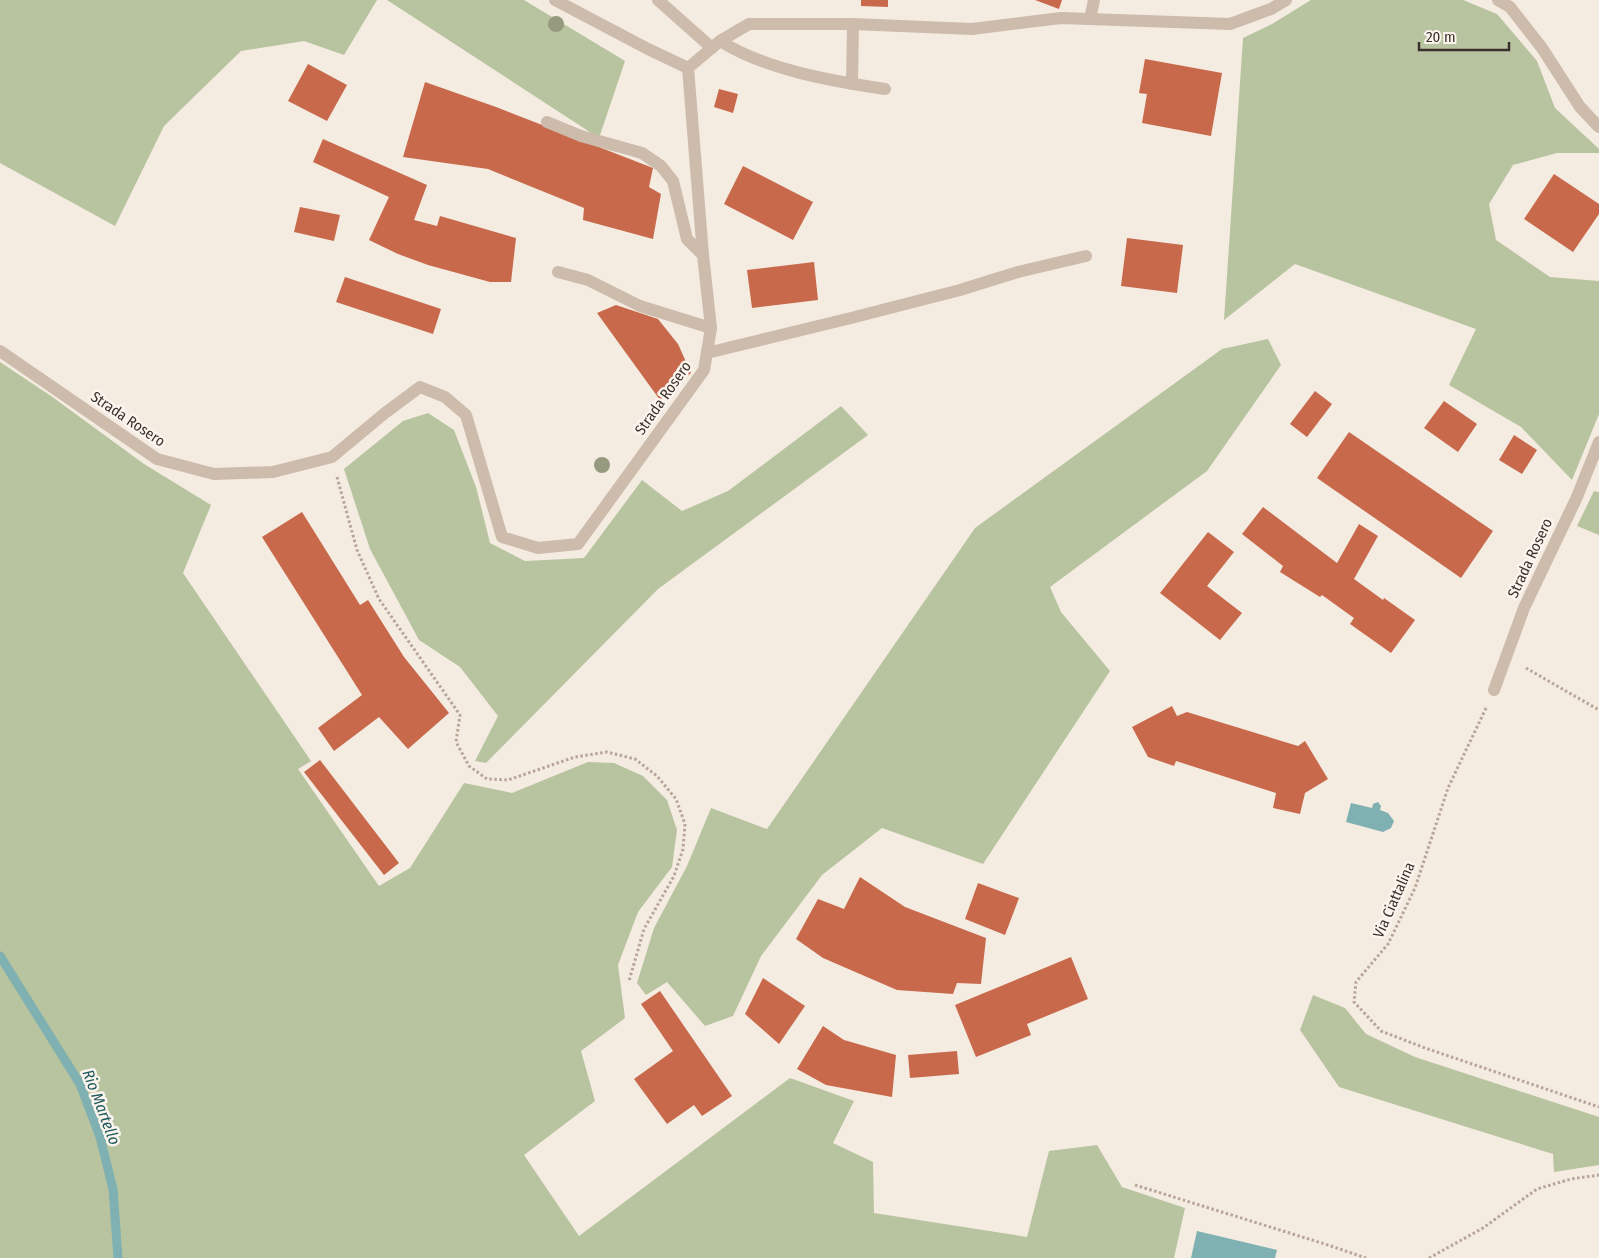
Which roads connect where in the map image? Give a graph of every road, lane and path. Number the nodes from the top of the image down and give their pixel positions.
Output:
1 (556, 0) edge
2 (658, 0) edge
3 (1094, 0) edge
4 (1286, 0) edge
5 (1498, 0) edge
6 (1090, 19) junction
7 (853, 24) junction
8 (716, 45) junction
9 (688, 68) junction
10 (852, 84) junction
11 (886, 89) dead end
12 (547, 122) dead end
13 (1599, 127) edge
14 (703, 255) junction
15 (1086, 256) dead end
16 (558, 272) dead end
17 (711, 328) junction
18 (0, 351) edge
19 (707, 353) junction
20 (1599, 442) edge
21 (332, 457) junction
22 (1506, 656) junction
23 (1494, 690) joint
24 (1599, 710) edge
25 (629, 981) dead end
26 (1599, 1107) edge
27 (1599, 1175) edge
28 (1135, 1185) dead end
29 (1366, 1258) edge
30 (1429, 1258) edge

1 - 9 street
2 - 8 street
3 - 6 street
4 - 6 street
5 - 13 street
6 - 7 street
7 - 8 street
7 - 10 street
8 - 9 street
8 - 10 street
9 - 14 street, Strada Rosero
10 - 11 street
12 - 14 street
14 - 17 street, Strada Rosero
15 - 19 street
16 - 17 street
17 - 19 street, Strada Rosero
18 - 21 street, Strada Rosero
19 - 21 street, Strada Rosero
20 - 22 street, Strada Rosero
21 - 25 path
22 - 23 street, Strada Rosero
22 - 24 path
23 - 26 path, Via Ciattalina
27 - 30 path
28 - 29 path

